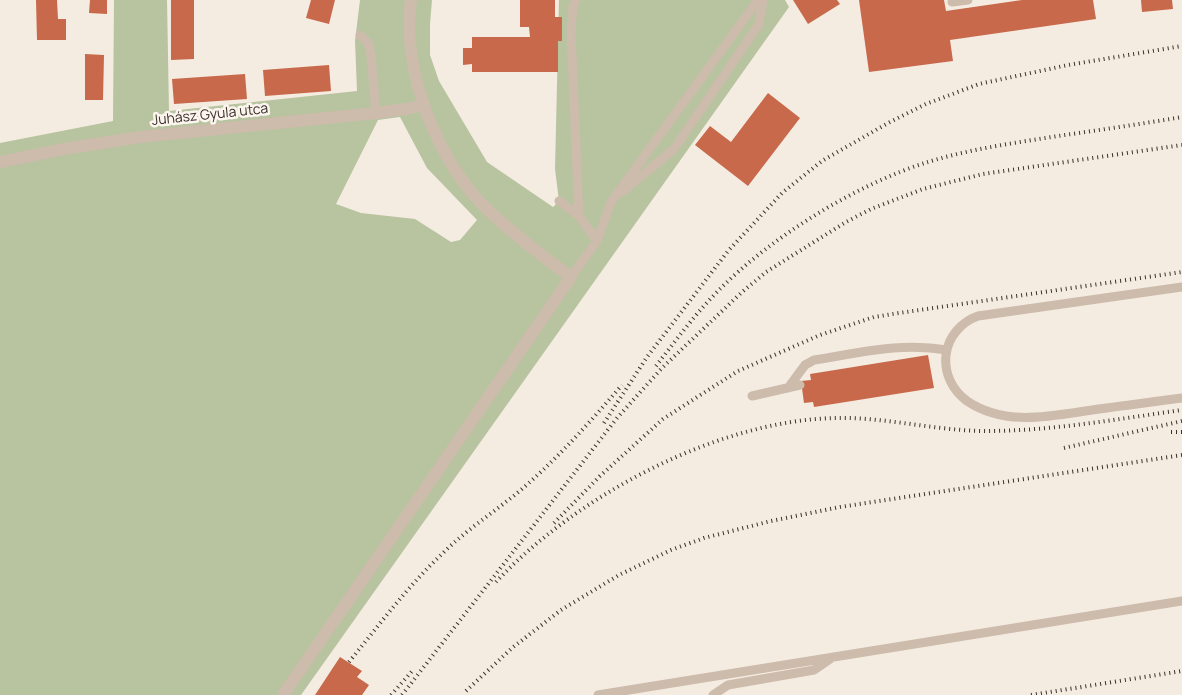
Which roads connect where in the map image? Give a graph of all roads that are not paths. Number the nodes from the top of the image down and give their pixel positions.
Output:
1 (411, 0) edge
2 (576, 0) edge
3 (758, 0) edge
4 (763, 0) edge
5 (968, 0) edge
6 (952, 2) dead end
7 (360, 35) dead end
8 (424, 105) junction
9 (376, 113) junction
10 (0, 162) edge
11 (559, 201) dead end
12 (611, 202) junction
13 (578, 216) junction
14 (597, 241) junction
15 (570, 277) junction
16 (1182, 287) edge
17 (947, 350) junction
18 (800, 386) dead end
19 (788, 388) junction
20 (752, 396) dead end
21 (1182, 398) edge
22 (1182, 600) edge
23 (832, 658) junction
24 (649, 686) junction
25 (283, 695) edge
26 (598, 695) edge
27 (645, 695) edge
28 (713, 695) edge

1 - 8 street
2 - 13 lane
3 - 12 lane
4 - 12 lane
5 - 6 lane
7 - 9 lane
8 - 9 street, Juhász Gyula utca
8 - 15 street
9 - 10 street, Juhász Gyula utca
11 - 13 lane
12 - 14 lane
13 - 14 lane
14 - 15 lane
15 - 25 street
16 - 17 lane
17 - 19 lane
17 - 21 lane
18 - 19 lane
19 - 20 lane
22 - 23 lane
23 - 24 lane
23 - 28 lane
24 - 26 lane
24 - 27 lane

